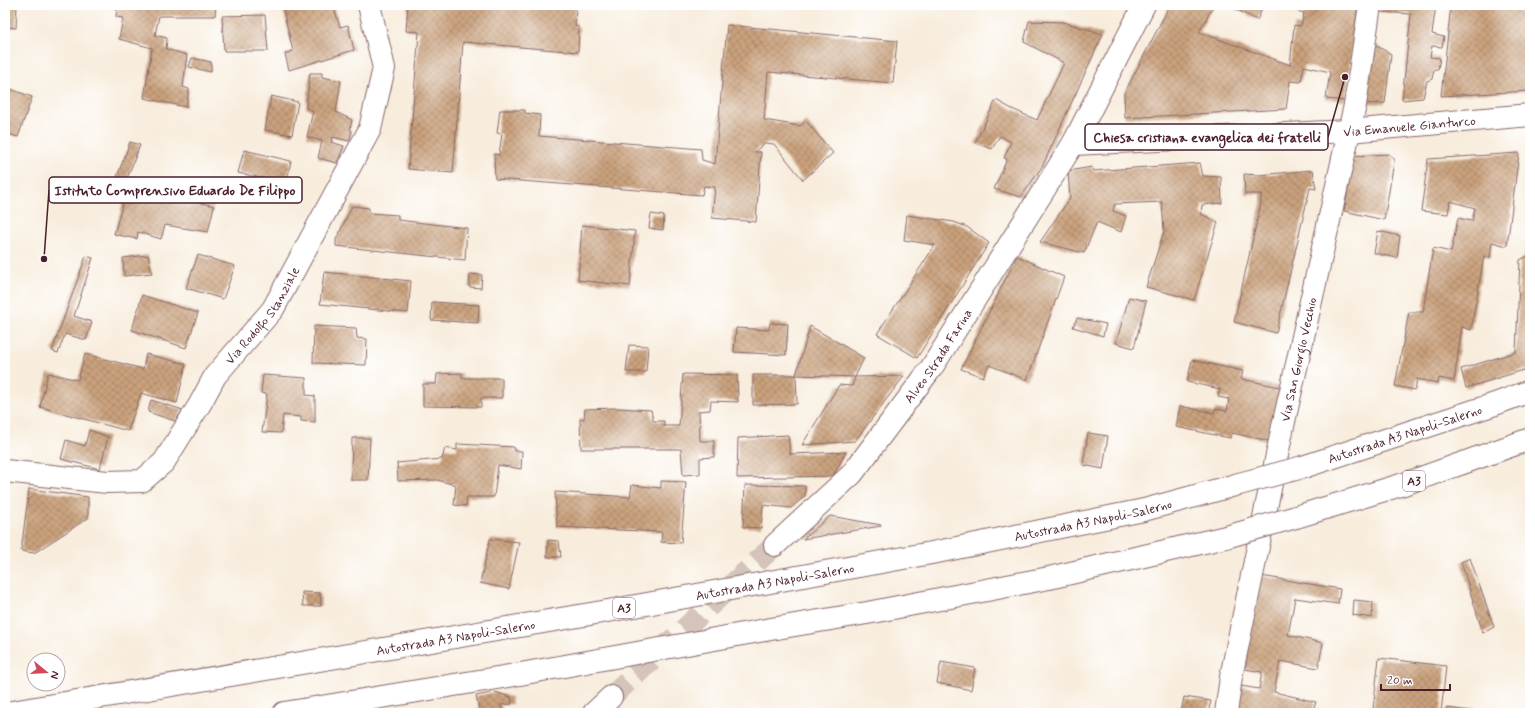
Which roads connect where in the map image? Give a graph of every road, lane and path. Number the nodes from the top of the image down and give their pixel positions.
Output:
1 (369, 5) edge
2 (1144, 5) edge
3 (1370, 5) edge
4 (1530, 115) edge
5 (1349, 131) junction
6 (1073, 144) junction
7 (1530, 391) edge
8 (1530, 439) edge
9 (5, 471) edge
10 (775, 545) tunnel mouth
11 (611, 697) tunnel mouth
12 (6, 713) edge
13 (284, 713) edge
14 (594, 713) edge
15 (1226, 713) edge

1 - 9 main road, Via Rodolfo Stanziale
2 - 6 main road, Alveo Strada Farina
3 - 5 main road, Via San Giorgio Vecchio
4 - 5 main road, Via Emanuele Gianturco
5 - 6 main road, Via Emanuele Gianturco
5 - 15 main road, Via San Giorgio Vecchio
6 - 10 main road, Alveo Strada Farina
7 - 12 main road, Autostrada A3 Napoli-Salerno / A3, bridge
8 - 13 main road, A3, bridge
11 - 14 main road

